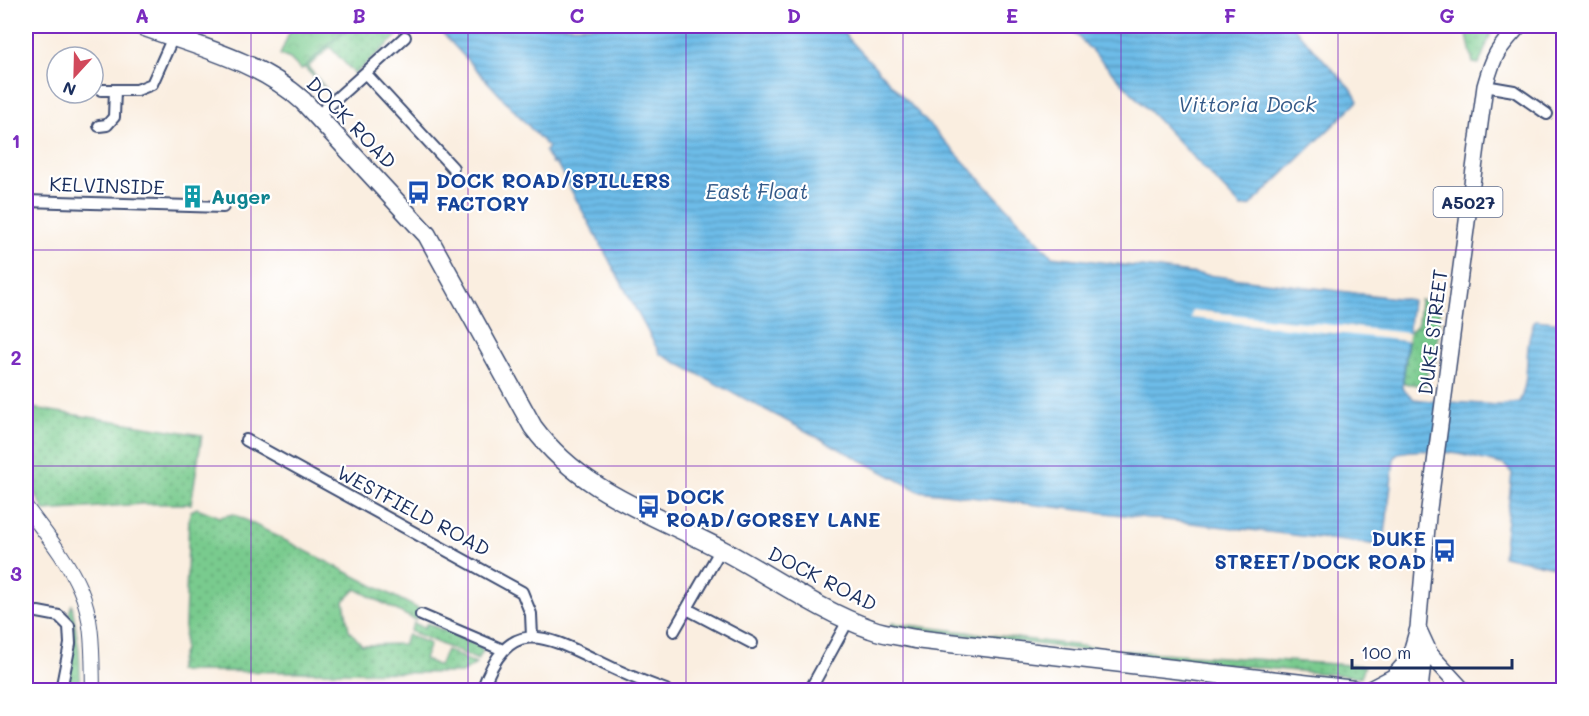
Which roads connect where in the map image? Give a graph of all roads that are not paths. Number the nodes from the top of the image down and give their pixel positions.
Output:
1 (142, 26) edge
2 (1503, 26) edge
3 (1519, 26) edge
4 (173, 37) junction
5 (405, 37) dead end
6 (1500, 44) junction
7 (365, 74) junction
8 (1485, 86) junction
9 (105, 90) edge
10 (115, 90) junction
11 (1547, 114) dead end
12 (317, 116) junction
13 (99, 126) dead end
14 (453, 168) dead end
15 (26, 201) edge
16 (223, 207) dead end
17 (246, 440) dead end
18 (26, 507) edge
19 (721, 549) junction
20 (687, 609) junction
21 (38, 612) dead end
22 (421, 615) dead end
23 (849, 619) junction
24 (1418, 628) junction
25 (674, 631) dead end
26 (532, 637) junction
27 (752, 643) dead end
28 (503, 650) junction
29 (1409, 659) junction
30 (61, 690) edge
31 (93, 690) edge
32 (482, 690) edge
33 (666, 690) edge
34 (810, 690) edge
35 (1354, 690) edge
36 (1368, 690) edge
37 (1405, 690) edge
38 (1420, 690) edge
39 (1463, 690) edge

1 - 4 highway, DOCK ROAD
2 - 6 main road, DUKE STREET / A5027
3 - 6 main road, DUKE STREET / A5027
4 - 10 street
4 - 12 highway, DOCK ROAD
5 - 7 street
6 - 8 main road, DUKE STREET / A5027
7 - 12 street
7 - 14 street
8 - 11 street
8 - 24 main road, DUKE STREET / A5027
9 - 10 street
10 - 13 street
12 - 19 highway, DOCK ROAD
15 - 16 street, KELVINSIDE
17 - 26 street, WESTFIELD ROAD
18 - 31 main road
19 - 20 street
19 - 23 highway, DOCK ROAD
20 - 25 street
20 - 27 street
21 - 30 street
22 - 28 street
23 - 34 street
23 - 35 highway, DOCK ROAD
24 - 29 main road, DUKE STREET / A5027
24 - 38 main road, DUKE STREET / A5027
24 - 39 main road
26 - 28 street
26 - 33 street
28 - 32 street
29 - 36 main road
29 - 37 main road, DUKE STREET / A5027

